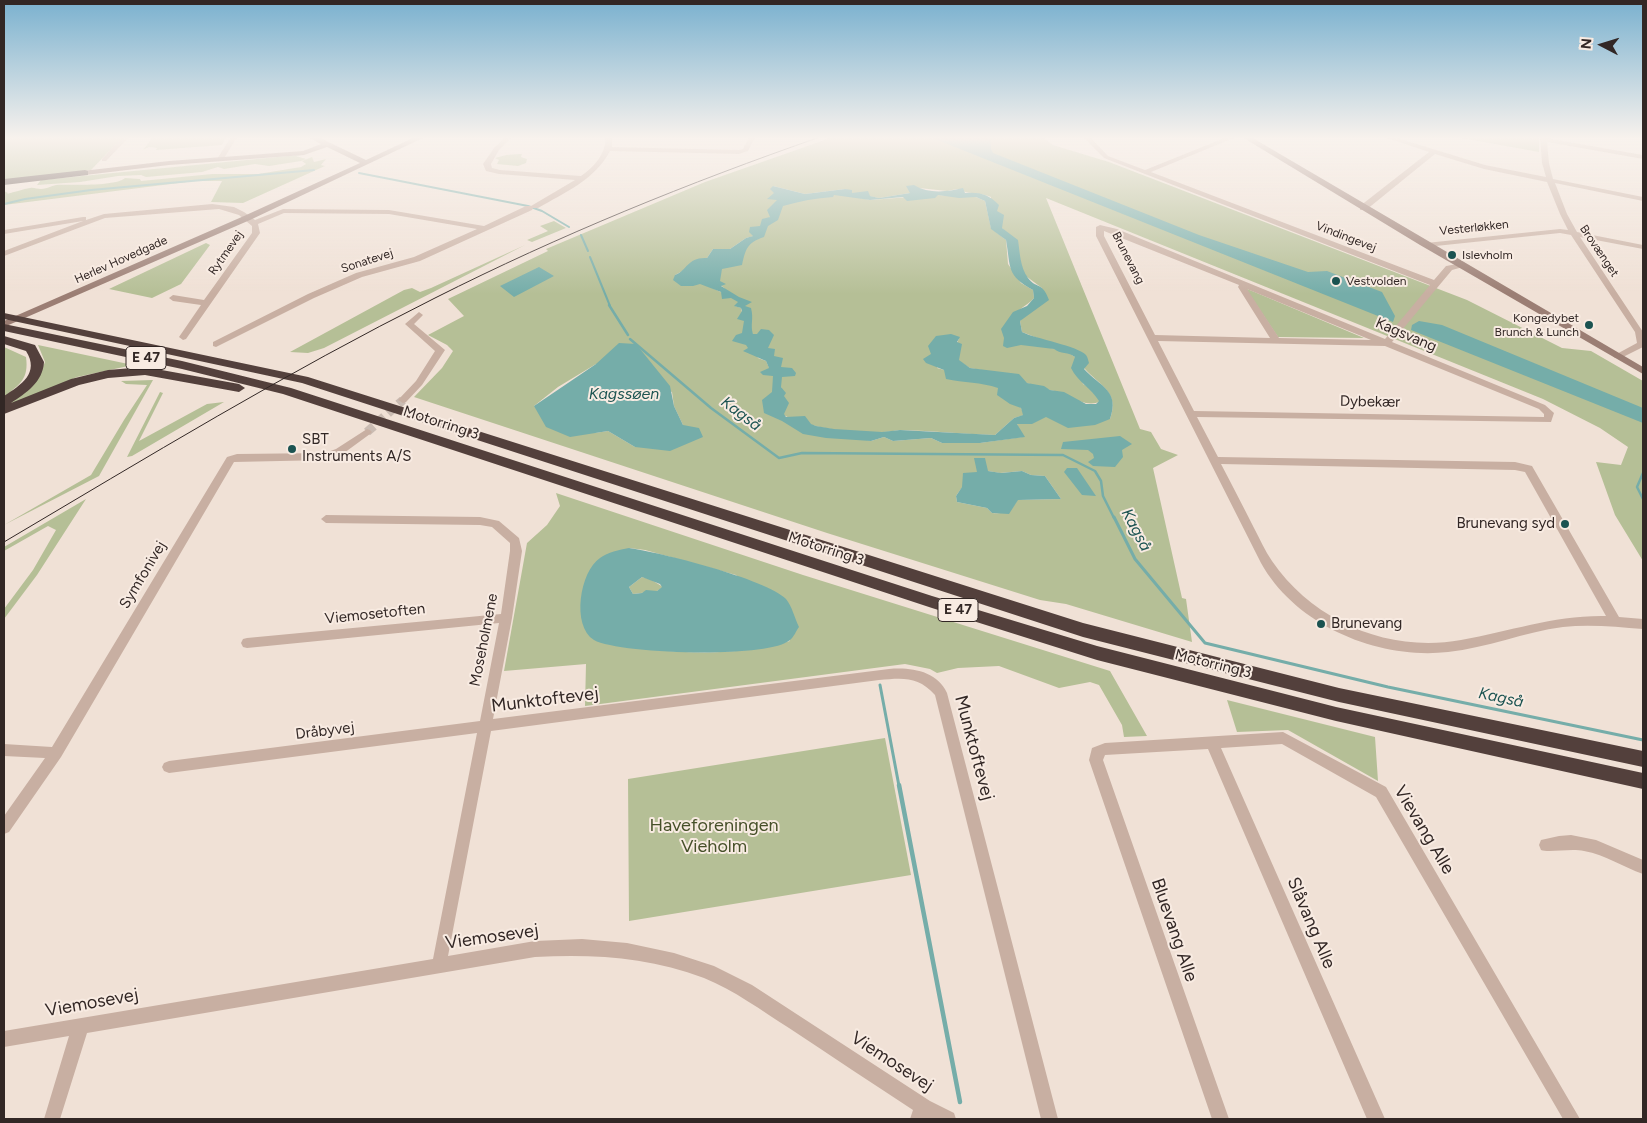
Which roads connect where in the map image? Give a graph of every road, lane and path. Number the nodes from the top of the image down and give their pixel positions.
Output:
1 (304, 189) edge
2 (567, 189) edge
3 (1190, 189) edge
4 (1332, 189) edge
5 (1387, 189) edge
6 (1553, 189) edge
7 (1593, 189) edge
8 (1643, 199) edge
9 (1363, 208) junction
10 (104, 216) junction
11 (247, 218) junction
12 (485, 228) junction
13 (1100, 228) joint
14 (4, 232) edge
15 (1574, 233) junction
16 (1426, 245) junction
17 (1643, 248) edge
18 (4, 254) edge
19 (1460, 265) junction
20 (1244, 284) junction
21 (1436, 284) junction
22 (173, 298) dead end
23 (205, 304) junction
24 (4, 315) edge
25 (419, 315) dead end
26 (4, 324) edge
27 (4, 328) edge
28 (183, 337) dead end
29 (1154, 338) junction
30 (4, 340) edge
31 (1277, 340) junction
32 (1386, 342) junction
33 (216, 344) dead end
34 (1643, 344) edge
35 (1618, 356) junction
36 (1643, 371) edge
37 (246, 385) junction
38 (403, 400) tunnel mouth
39 (4, 401) edge
40 (4, 410) edge
41 (1192, 414) junction
42 (1548, 420) joint
43 (367, 432) tunnel mouth
44 (1215, 460) junction
45 (326, 519) dead end
46 (506, 618) junction
47 (1614, 621) junction
48 (1643, 624) edge
49 (247, 643) dead end
50 (484, 727) junction
51 (1212, 742) junction
52 (4, 750) edge
53 (1096, 752) joint
54 (56, 753) junction
55 (1643, 759) edge
56 (169, 767) dead end
57 (1643, 781) edge
58 (4, 827) edge
59 (1546, 845) dead end
60 (1643, 867) edge
61 (439, 965) junction
62 (81, 1025) junction
63 (4, 1039) edge
64 (921, 1113) edge
65 (52, 1119) edge
66 (948, 1119) edge
67 (1050, 1119) edge
68 (1220, 1119) edge
69 (1376, 1119) edge
70 (1572, 1119) edge

1 - 11 street, Herlev Hovedgade
2 - 12 street, Sonatevej
3 - 21 street, Vindingevej
4 - 9 street
5 - 9 street
6 - 15 street, Brovænget
7 - 8 street
9 - 16 street
10 - 11 street
10 - 14 street
10 - 18 street
11 - 12 street
11 - 23 street, Rytmevej
11 - 24 street, Herlev Hovedgade
11 - 26 street, Herlev Hovedgade
12 - 33 street, Sonatevej
13 - 20 street, Kagsvang
13 - 29 street, Brunevang
15 - 16 street, Vesterløkken
15 - 17 street, Vesterløkken
15 - 34 street, Brovænget
16 - 19 street
19 - 21 street
19 - 35 street
20 - 31 street
20 - 32 street, Kagsvang
21 - 32 street
22 - 23 street
23 - 28 street, Rytmevej
24 - 55 highway, Motorring 3 / E 47
25 - 38 street
27 - 37 highway, E 47
29 - 31 street
29 - 41 street, Brunevang
30 - 39 highway
31 - 32 street
32 - 42 street, Kagsvang
34 - 35 street
35 - 36 street
37 - 40 highway
37 - 57 highway, Motorring 3 / E 47
41 - 42 street, Dybekær
41 - 44 street, Brunevang
43 - 54 street, Symfonivej
44 - 47 street
44 - 47 street, Brunevang
45 - 46 street, Moseholmene
46 - 49 street, Viemosetoften
46 - 50 street, Moseholmene
47 - 48 street, Brunevang
50 - 56 street, Dråbyvej
50 - 61 street, Moseholmene
50 - 67 street, Munktoftevej
51 - 53 street, Vievang Alle
51 - 69 street, Slåvang Alle
51 - 70 street, Vievang Alle
52 - 54 street
53 - 68 street, Bluevang Alle
54 - 58 street, Symfonivej
59 - 60 street
61 - 62 street, Viemosevej
61 - 64 street, Viemosevej
62 - 63 street, Viemosevej
62 - 65 street
64 - 66 street, Viemosevej

